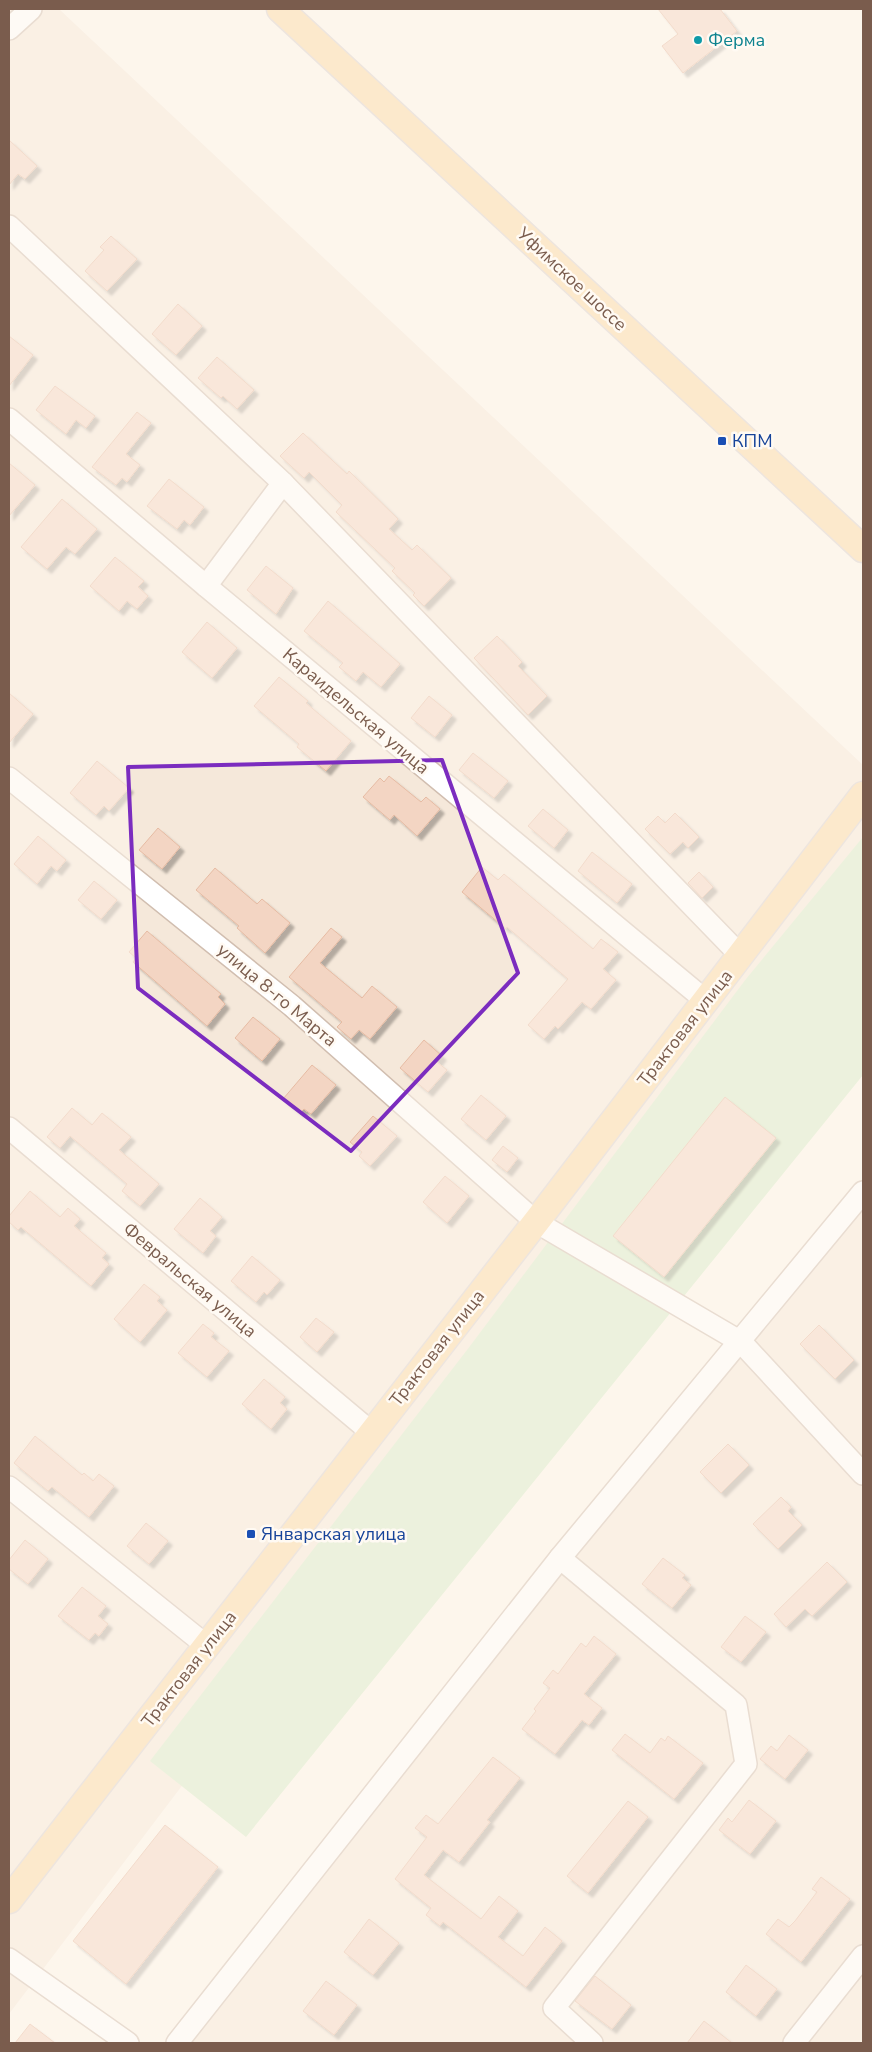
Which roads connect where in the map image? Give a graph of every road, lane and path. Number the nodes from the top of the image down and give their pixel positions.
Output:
1 (31, 9) edge
2 (280, 9) edge
3 (9, 29) edge
4 (9, 226) edge
5 (9, 419) edge
6 (283, 483) junction
7 (863, 549) edge
8 (206, 586) junction
9 (9, 778) edge
10 (863, 795) edge
11 (741, 956) junction
12 (705, 1000) junction
13 (9, 1128) edge
14 (863, 1192) edge
15 (536, 1222) junction
16 (741, 1342) junction
17 (371, 1432) junction
18 (863, 1474) edge
19 (9, 1487) edge
20 (560, 1558) junction
21 (207, 1646) junction
22 (10, 1896) edge
23 (863, 1956) edge
24 (9, 1959) edge
25 (802, 2039) edge
26 (128, 2043) edge
27 (177, 2043) edge
28 (592, 2043) edge

1 - 3 street
2 - 7 main road, Уфимское шоссе
4 - 6 street
5 - 8 street, Караидельская улица
6 - 8 street
6 - 11 street
8 - 12 street, Караидельская улица
9 - 15 street, улица 8-го Марта
10 - 11 main road, Трактовая улица
11 - 12 main road, Трактовая улица
12 - 15 main road, Трактовая улица
13 - 17 street, Февральская улица
14 - 16 street
15 - 16 street, улица 8-го Марта
15 - 17 main road, Трактовая улица
16 - 18 street, улица 8-го Марта
16 - 20 street
17 - 21 main road, Трактовая улица
19 - 21 street
20 - 27 street
20 - 28 street
21 - 22 main road, Трактовая улица
23 - 25 street
24 - 26 street

